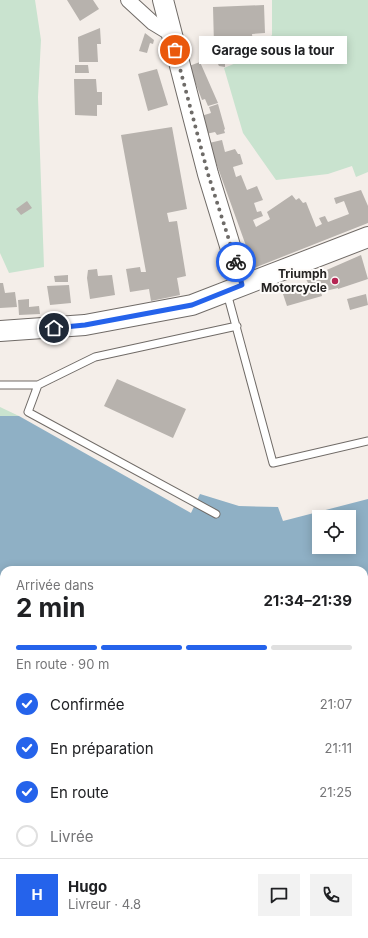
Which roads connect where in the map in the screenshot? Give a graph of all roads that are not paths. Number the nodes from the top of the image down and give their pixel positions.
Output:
1 (128, 0) edge
2 (163, 0) edge
3 (171, 34) junction
4 (368, 237) edge
5 (234, 288) junction
6 (237, 326) junction
7 (0, 331) edge
8 (0, 386) edge
9 (38, 386) junction
10 (368, 441) edge
11 (216, 514) dead end

1 - 3 street
2 - 3 street
3 - 5 street
4 - 5 street
5 - 6 lane
5 - 7 street
6 - 9 lane
6 - 10 lane
8 - 9 lane
9 - 11 lane

